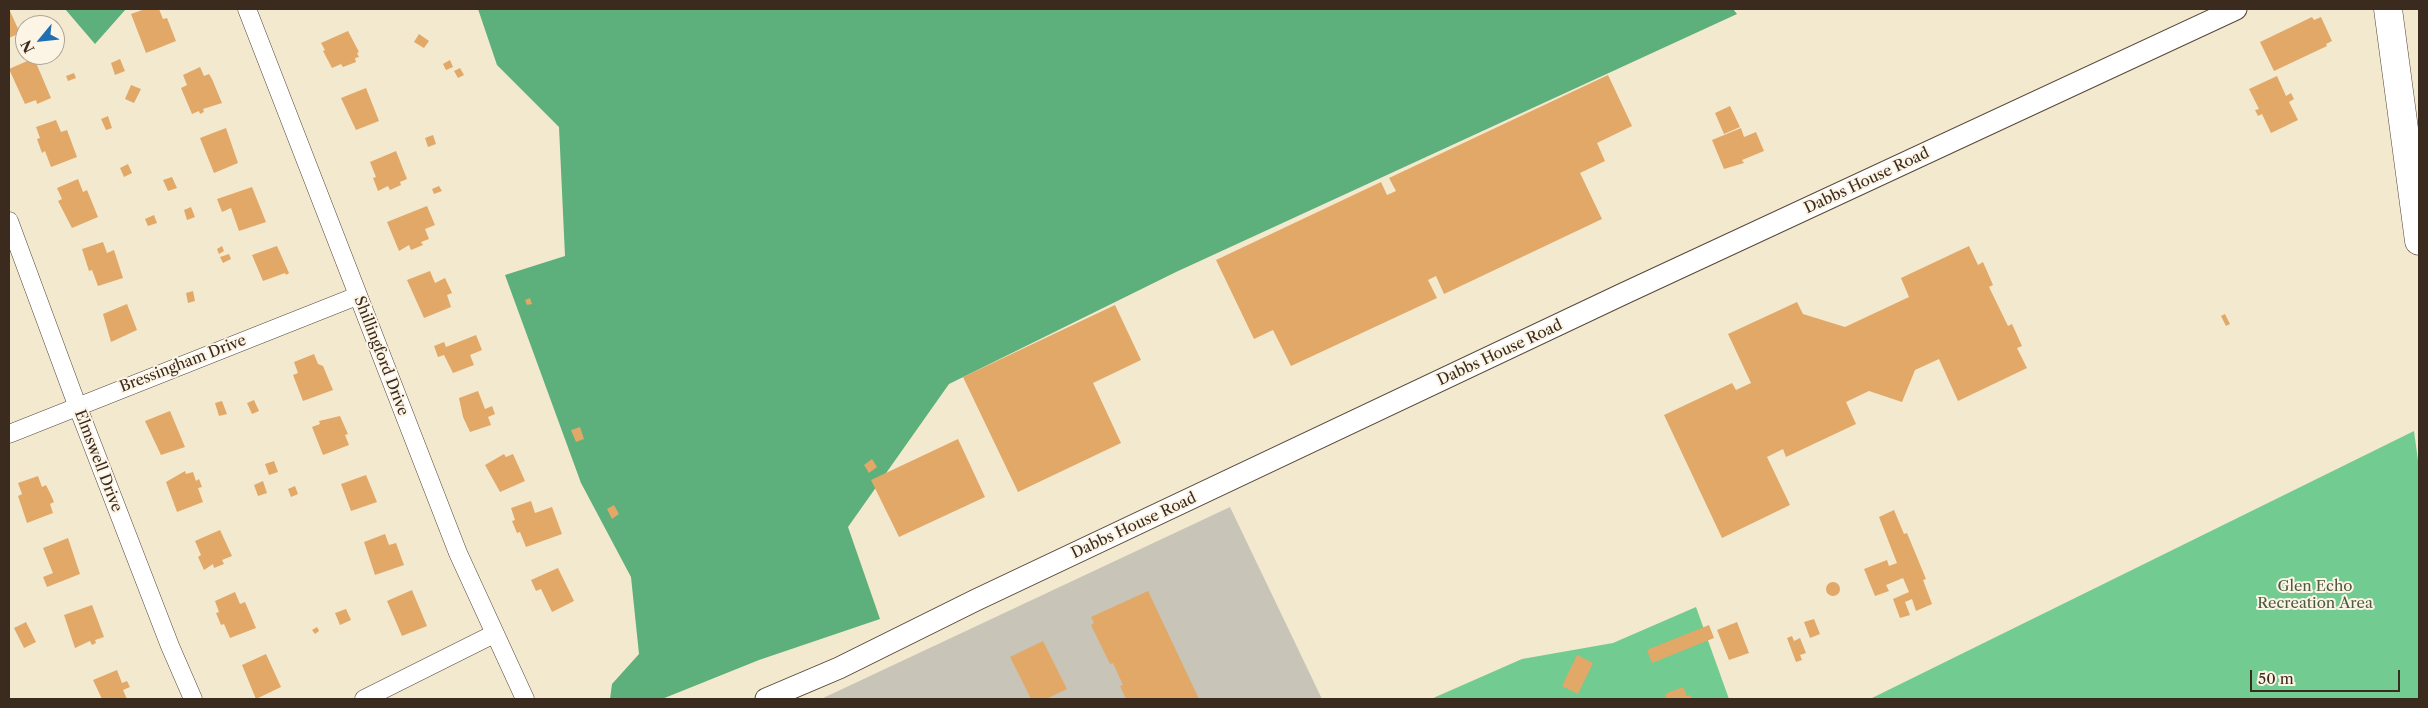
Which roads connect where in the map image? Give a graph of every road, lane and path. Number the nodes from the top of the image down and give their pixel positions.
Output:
1 (247, 9) edge
2 (2236, 9) edge
3 (2388, 9) edge
4 (9, 221) edge
5 (2419, 241) edge
6 (357, 296) junction
7 (77, 405) junction
8 (9, 434) edge
9 (494, 634) junction
10 (193, 699) edge
11 (364, 699) edge
12 (525, 699) edge
13 (766, 699) edge

1 - 6 street, Shillingford Drive
2 - 13 street, Dabbs House Road
3 - 5 main road
4 - 7 street, Elmswell Drive
6 - 7 street, Bressingham Drive
6 - 9 street, Shillingford Drive
7 - 8 street, Bressingham Drive
7 - 10 street, Elmswell Drive
9 - 11 street
9 - 12 street, Shillingford Drive

